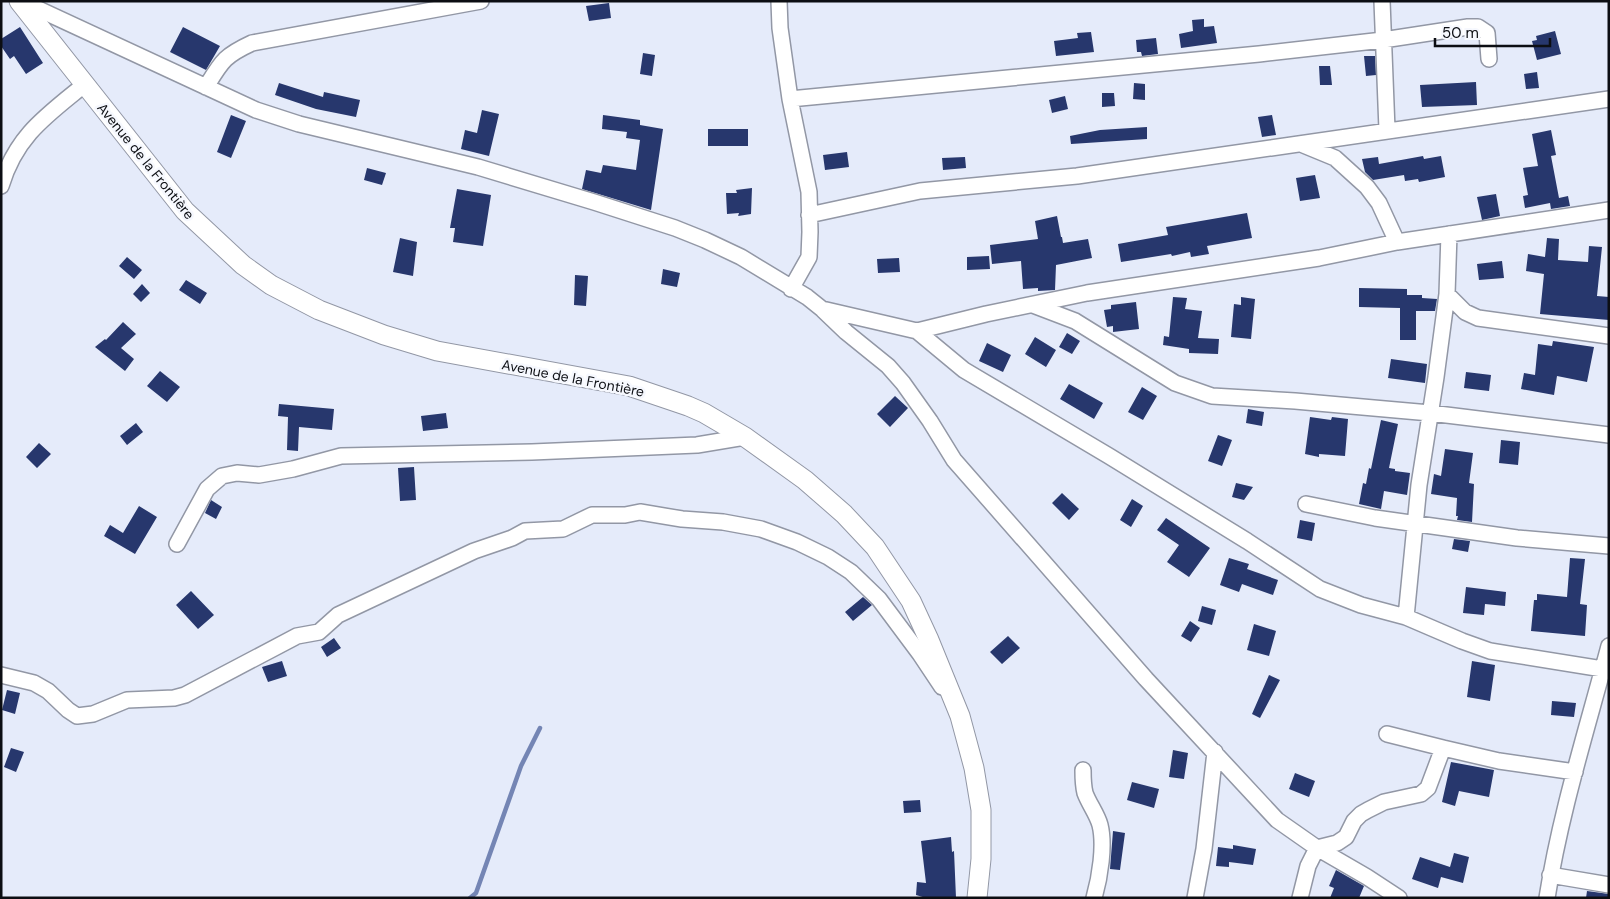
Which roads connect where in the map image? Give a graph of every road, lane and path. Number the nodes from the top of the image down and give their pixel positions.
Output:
1 (20, 1) edge
2 (481, 1) edge
3 (779, 1) edge
4 (1382, 1) edge
5 (1383, 40) junction
6 (1489, 59) dead end
7 (84, 85) junction
8 (206, 87) junction
9 (790, 99) junction
10 (1609, 99) edge
11 (1387, 130) junction
12 (1299, 143) junction
13 (1, 186) edge
14 (1609, 210) edge
15 (810, 215) junction
16 (1449, 234) junction
17 (1397, 242) junction
18 (791, 288) junction
19 (1447, 294) junction
20 (1031, 304) junction
21 (822, 308) junction
22 (917, 331) junction
23 (1609, 336) edge
24 (1430, 413) junction
25 (1609, 435) edge
26 (745, 437) junction
27 (1306, 504) dead end
28 (1414, 523) junction
29 (177, 544) dead end
30 (1609, 546) edge
31 (1406, 617) junction
32 (1609, 646) edge
33 (1606, 670) edge
34 (1, 675) edge
35 (960, 716) junction
36 (1386, 734) dead end
37 (1444, 748) junction
38 (1215, 752) junction
39 (1083, 770) dead end
40 (1575, 772) junction
41 (1317, 848) junction
42 (1550, 875) junction
43 (1609, 885) edge
44 (977, 898) edge
45 (1094, 898) edge
46 (1195, 898) edge
47 (1300, 898) edge
48 (1399, 898) edge
49 (1547, 898) edge

1 - 7 street, Avenue de la Frontière
1 - 8 street
2 - 8 street
3 - 9 street
4 - 5 street
5 - 6 street
5 - 9 street
5 - 11 street
7 - 13 street
7 - 26 street, Avenue de la Frontière
8 - 18 street
9 - 15 street
10 - 11 street
11 - 12 street
12 - 15 street
12 - 17 street
14 - 16 street
15 - 18 street
16 - 17 street
16 - 19 street
17 - 20 street
18 - 21 street
19 - 23 street
19 - 24 street
20 - 22 street
20 - 24 street
21 - 22 street
21 - 38 street
22 - 31 street
24 - 25 street
24 - 28 street
26 - 29 street
26 - 35 street, Avenue de la Frontière
27 - 28 street
28 - 30 street
28 - 31 street
31 - 33 street
32 - 33 street
33 - 40 street
34 - 35 street
35 - 44 street, Avenue de la Frontière
36 - 37 street
37 - 40 street
37 - 41 street
38 - 41 street
38 - 46 street
39 - 45 street
40 - 42 street
41 - 47 street
41 - 48 street
42 - 43 street
42 - 49 street

